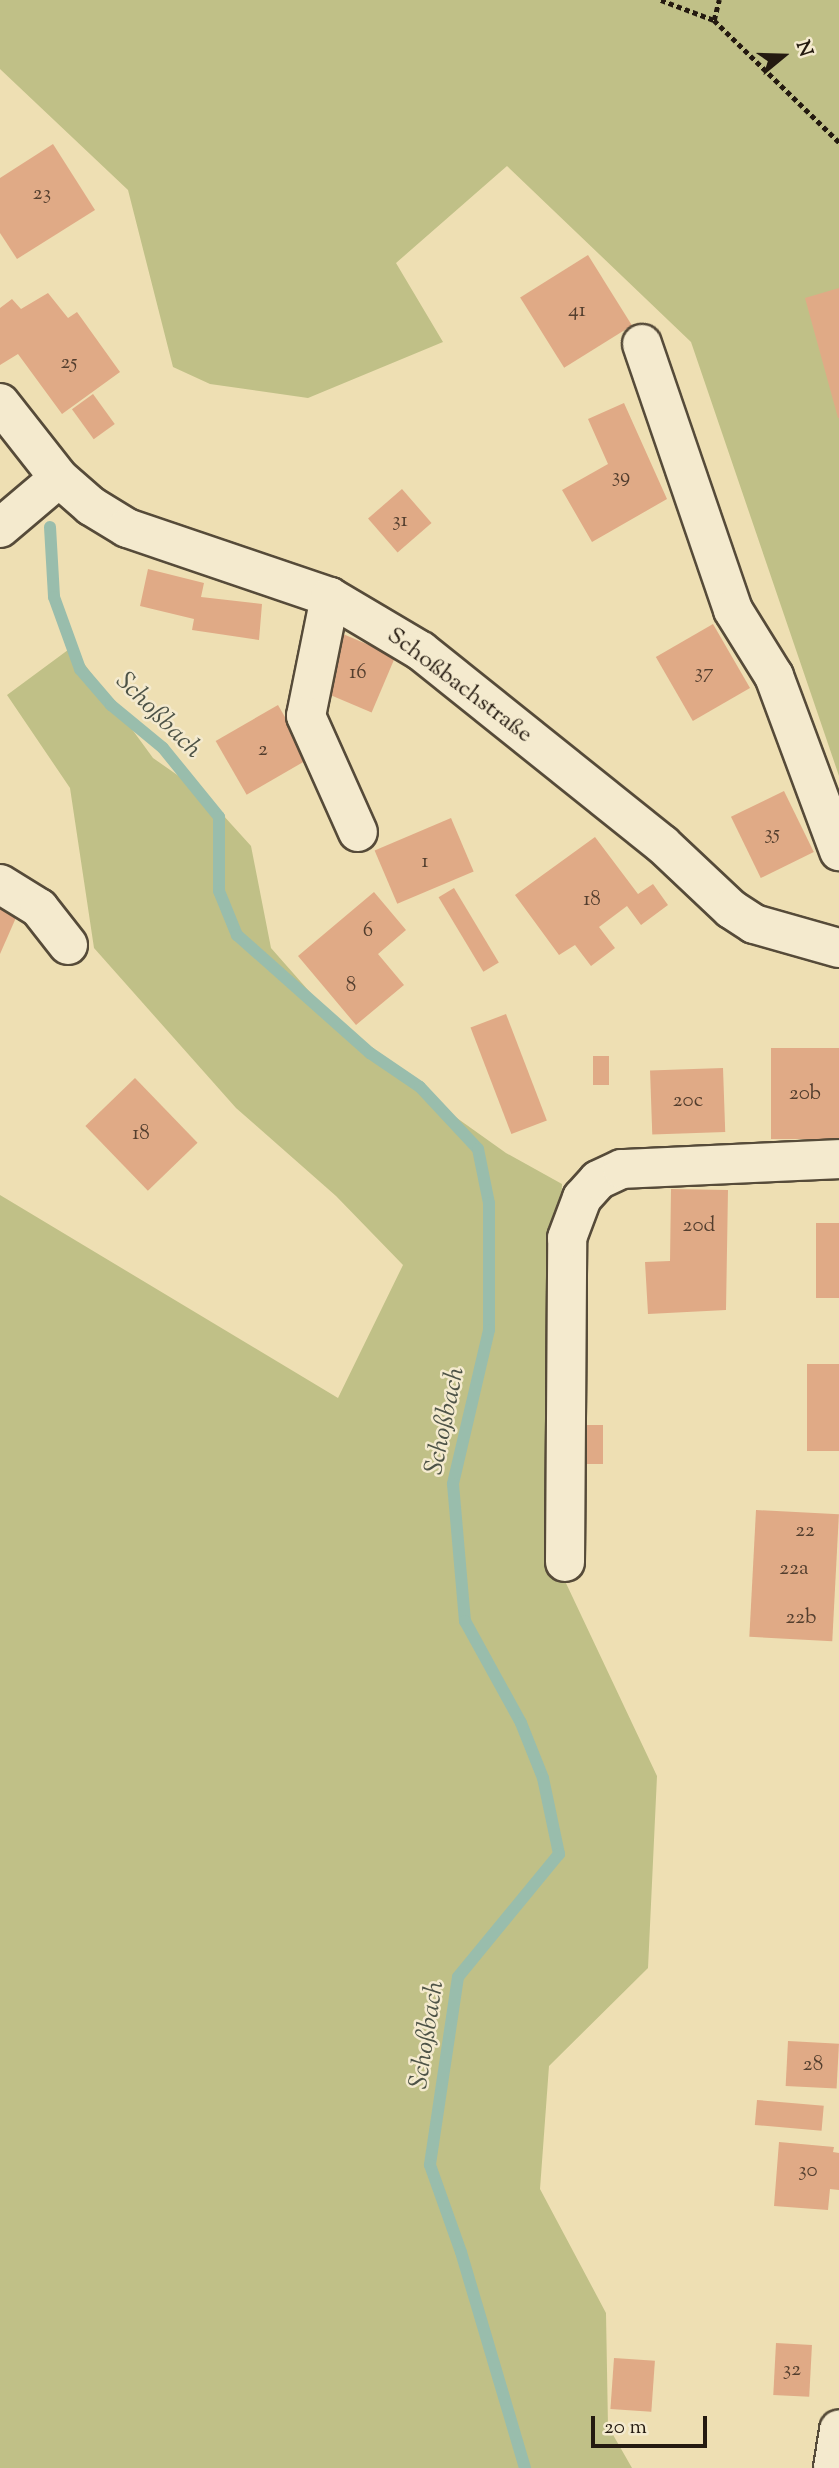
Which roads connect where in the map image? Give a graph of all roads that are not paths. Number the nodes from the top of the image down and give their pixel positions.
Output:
1 (642, 344) dead end
2 (0, 402) edge
3 (59, 478) junction
4 (0, 528) edge
5 (330, 597) junction
6 (358, 832) dead end
7 (839, 851) edge
8 (0, 884) edge
9 (68, 944) dead end
10 (839, 948) edge
11 (839, 1159) edge
12 (565, 1562) dead end
13 (839, 2430) edge
14 (833, 2468) edge

1 - 7 street
2 - 3 street, Schoßbachstraße
3 - 4 street
3 - 5 street, Schoßbachstraße
5 - 6 street
5 - 10 street, Schoßbachstraße
8 - 9 street
11 - 12 street
13 - 14 street

